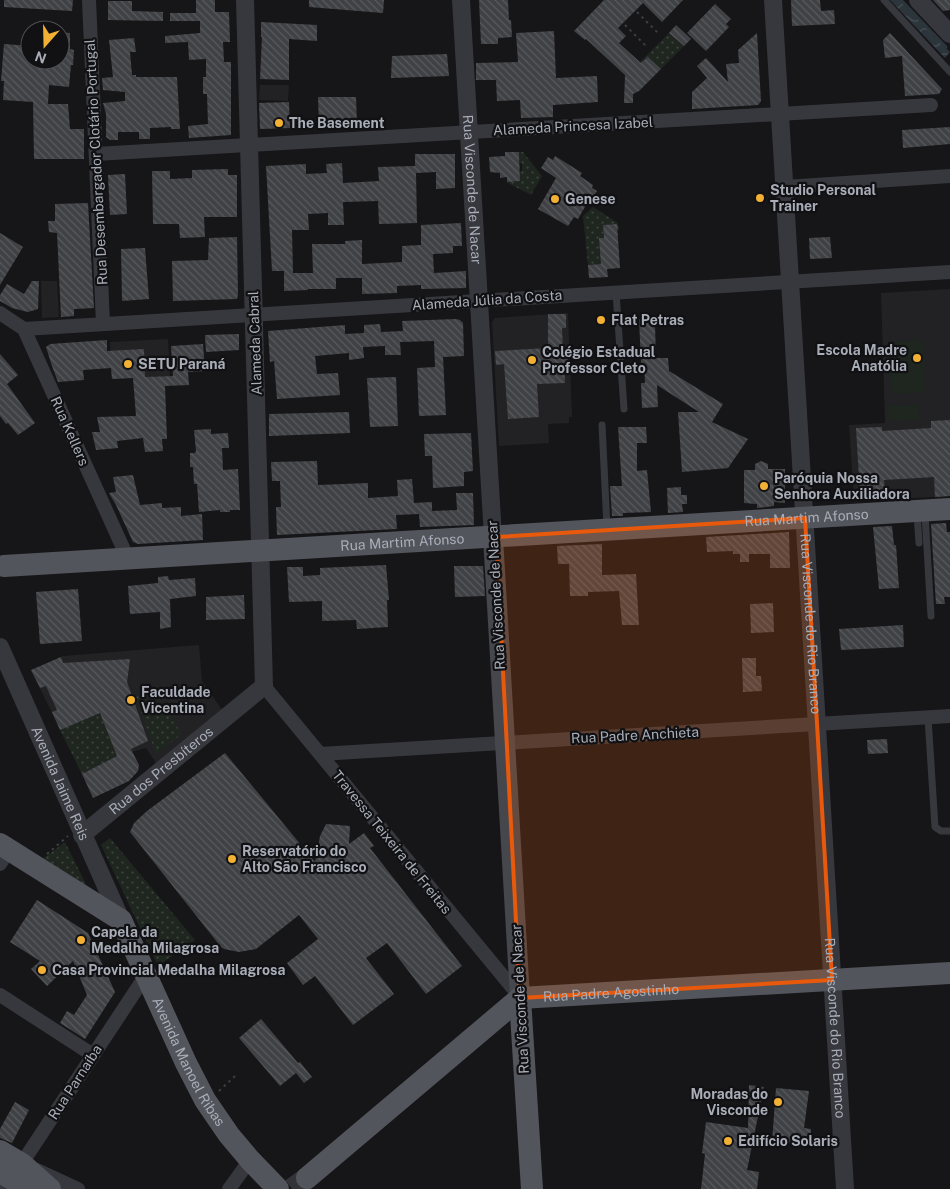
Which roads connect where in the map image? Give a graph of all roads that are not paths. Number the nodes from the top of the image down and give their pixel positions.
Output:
1 (89, 0) edge
2 (245, 0) edge
3 (461, 0) edge
4 (773, 0) edge
5 (884, 0) edge
6 (918, 0) edge
7 (950, 34) edge
8 (950, 72) edge
9 (931, 105) dead end
10 (780, 114) junction
11 (469, 132) junction
12 (249, 145) junction
13 (96, 154) junction
14 (950, 176) edge
15 (785, 186) junction
16 (950, 272) edge
17 (790, 282) junction
18 (616, 292) junction
19 (479, 301) junction
20 (0, 313) edge
21 (254, 315) junction
22 (103, 324) junction
23 (24, 329) junction
24 (624, 409) dead end
25 (602, 425) dead end
26 (950, 509) edge
27 (921, 511) junction
28 (805, 518) junction
29 (607, 530) junction
30 (493, 537) junction
31 (919, 542) dead end
32 (260, 551) junction
33 (128, 559) junction
34 (4, 566) dead end
35 (931, 616) dead end
36 (0, 647) edge
37 (264, 686) junction
38 (950, 716) edge
39 (928, 718) junction
40 (817, 724) junction
41 (505, 743) junction
42 (320, 754) junction
43 (80, 831) junction
44 (950, 831) edge
45 (3, 852) edge
46 (120, 920) junction
47 (950, 973) edge
48 (146, 975) junction
49 (832, 980) junction
50 (0, 995) edge
51 (520, 998) junction
52 (93, 1055) junction
53 (0, 1151) edge
54 (250, 1160) junction
55 (13, 1178) edge
56 (307, 1178) tunnel mouth
57 (38, 1189) edge
58 (50, 1189) edge
59 (78, 1189) edge
60 (229, 1189) edge
61 (278, 1189) edge
62 (532, 1189) edge
63 (845, 1189) edge

1 - 13 street, Rua Desembargador Clotário Portugal
2 - 12 street, Alameda Cabral
3 - 11 street, Rua Visconde de Nacar
4 - 10 street, Rua Visconde do Rio Branco
5 - 8 lane
6 - 7 street
9 - 10 street, Alameda Princesa Izabel
10 - 11 street, Alameda Princesa Izabel
10 - 15 street, Rua Visconde do Rio Branco
11 - 12 street, Alameda Princesa Izabel
11 - 19 street, Rua Visconde de Nacar
12 - 13 street, Alameda Princesa Izabel
12 - 21 street, Alameda Cabral
13 - 22 street, Rua Desembargador Clotário Portugal
14 - 15 street
15 - 17 street, Rua Visconde do Rio Branco
16 - 17 street, Alameda Júlia da Costa
17 - 18 street, Alameda Júlia da Costa
17 - 28 street, Rua Visconde do Rio Branco
18 - 19 street, Alameda Júlia da Costa
18 - 24 lane
19 - 21 street, Alameda Júlia da Costa
19 - 30 street, Rua Visconde de Nacar
20 - 23 street
21 - 22 street, Alameda Júlia da Costa
21 - 32 street, Alameda Cabral
22 - 23 street, Alameda Júlia da Costa
23 - 33 street, Rua Kellers
25 - 29 lane
26 - 27 main road, Rua Martim Afonso
27 - 28 main road, Rua Martim Afonso
27 - 31 lane
27 - 35 lane
28 - 29 main road, Rua Martim Afonso
28 - 40 street, Rua Visconde do Rio Branco
29 - 30 main road, Rua Martim Afonso
30 - 32 main road, Rua Martim Afonso
30 - 41 main road, Rua Visconde de Nacar
32 - 33 main road, Rua Martim Afonso
32 - 37 street, Alameda Cabral
33 - 34 main road, Rua Martim Afonso
36 - 43 street, Avenida Jaime Reis
37 - 42 street, Travessa Teixeira de Freitas
37 - 43 street, Rua dos Presbíteros
38 - 39 street, Rua Padre Anchieta
39 - 40 street, Rua Padre Anchieta
39 - 44 lane
40 - 41 street, Rua Padre Anchieta
40 - 49 street, Rua Visconde do Rio Branco
41 - 42 street, Rua Padre Anchieta
41 - 51 main road, Rua Visconde de Nacar
42 - 51 street, Travessa Teixeira de Freitas
43 - 46 street, Avenida Jaime Reis
45 - 46 main road
46 - 48 main road, Avenida Manoel Ribas
47 - 49 main road, Rua Padre Agostinho
48 - 52 street, Rua Parnaíba
48 - 54 main road, Avenida Manoel Ribas
49 - 51 main road, Rua Padre Agostinho
49 - 63 street, Rua Visconde do Rio Branco
50 - 52 street
51 - 56 main road
51 - 62 main road, Rua Visconde de Nacar
52 - 55 street, Rua Parnaíba
53 - 55 main road
54 - 60 street
54 - 61 main road, Avenida Manoel Ribas
55 - 57 main road
55 - 58 main road
55 - 59 street

